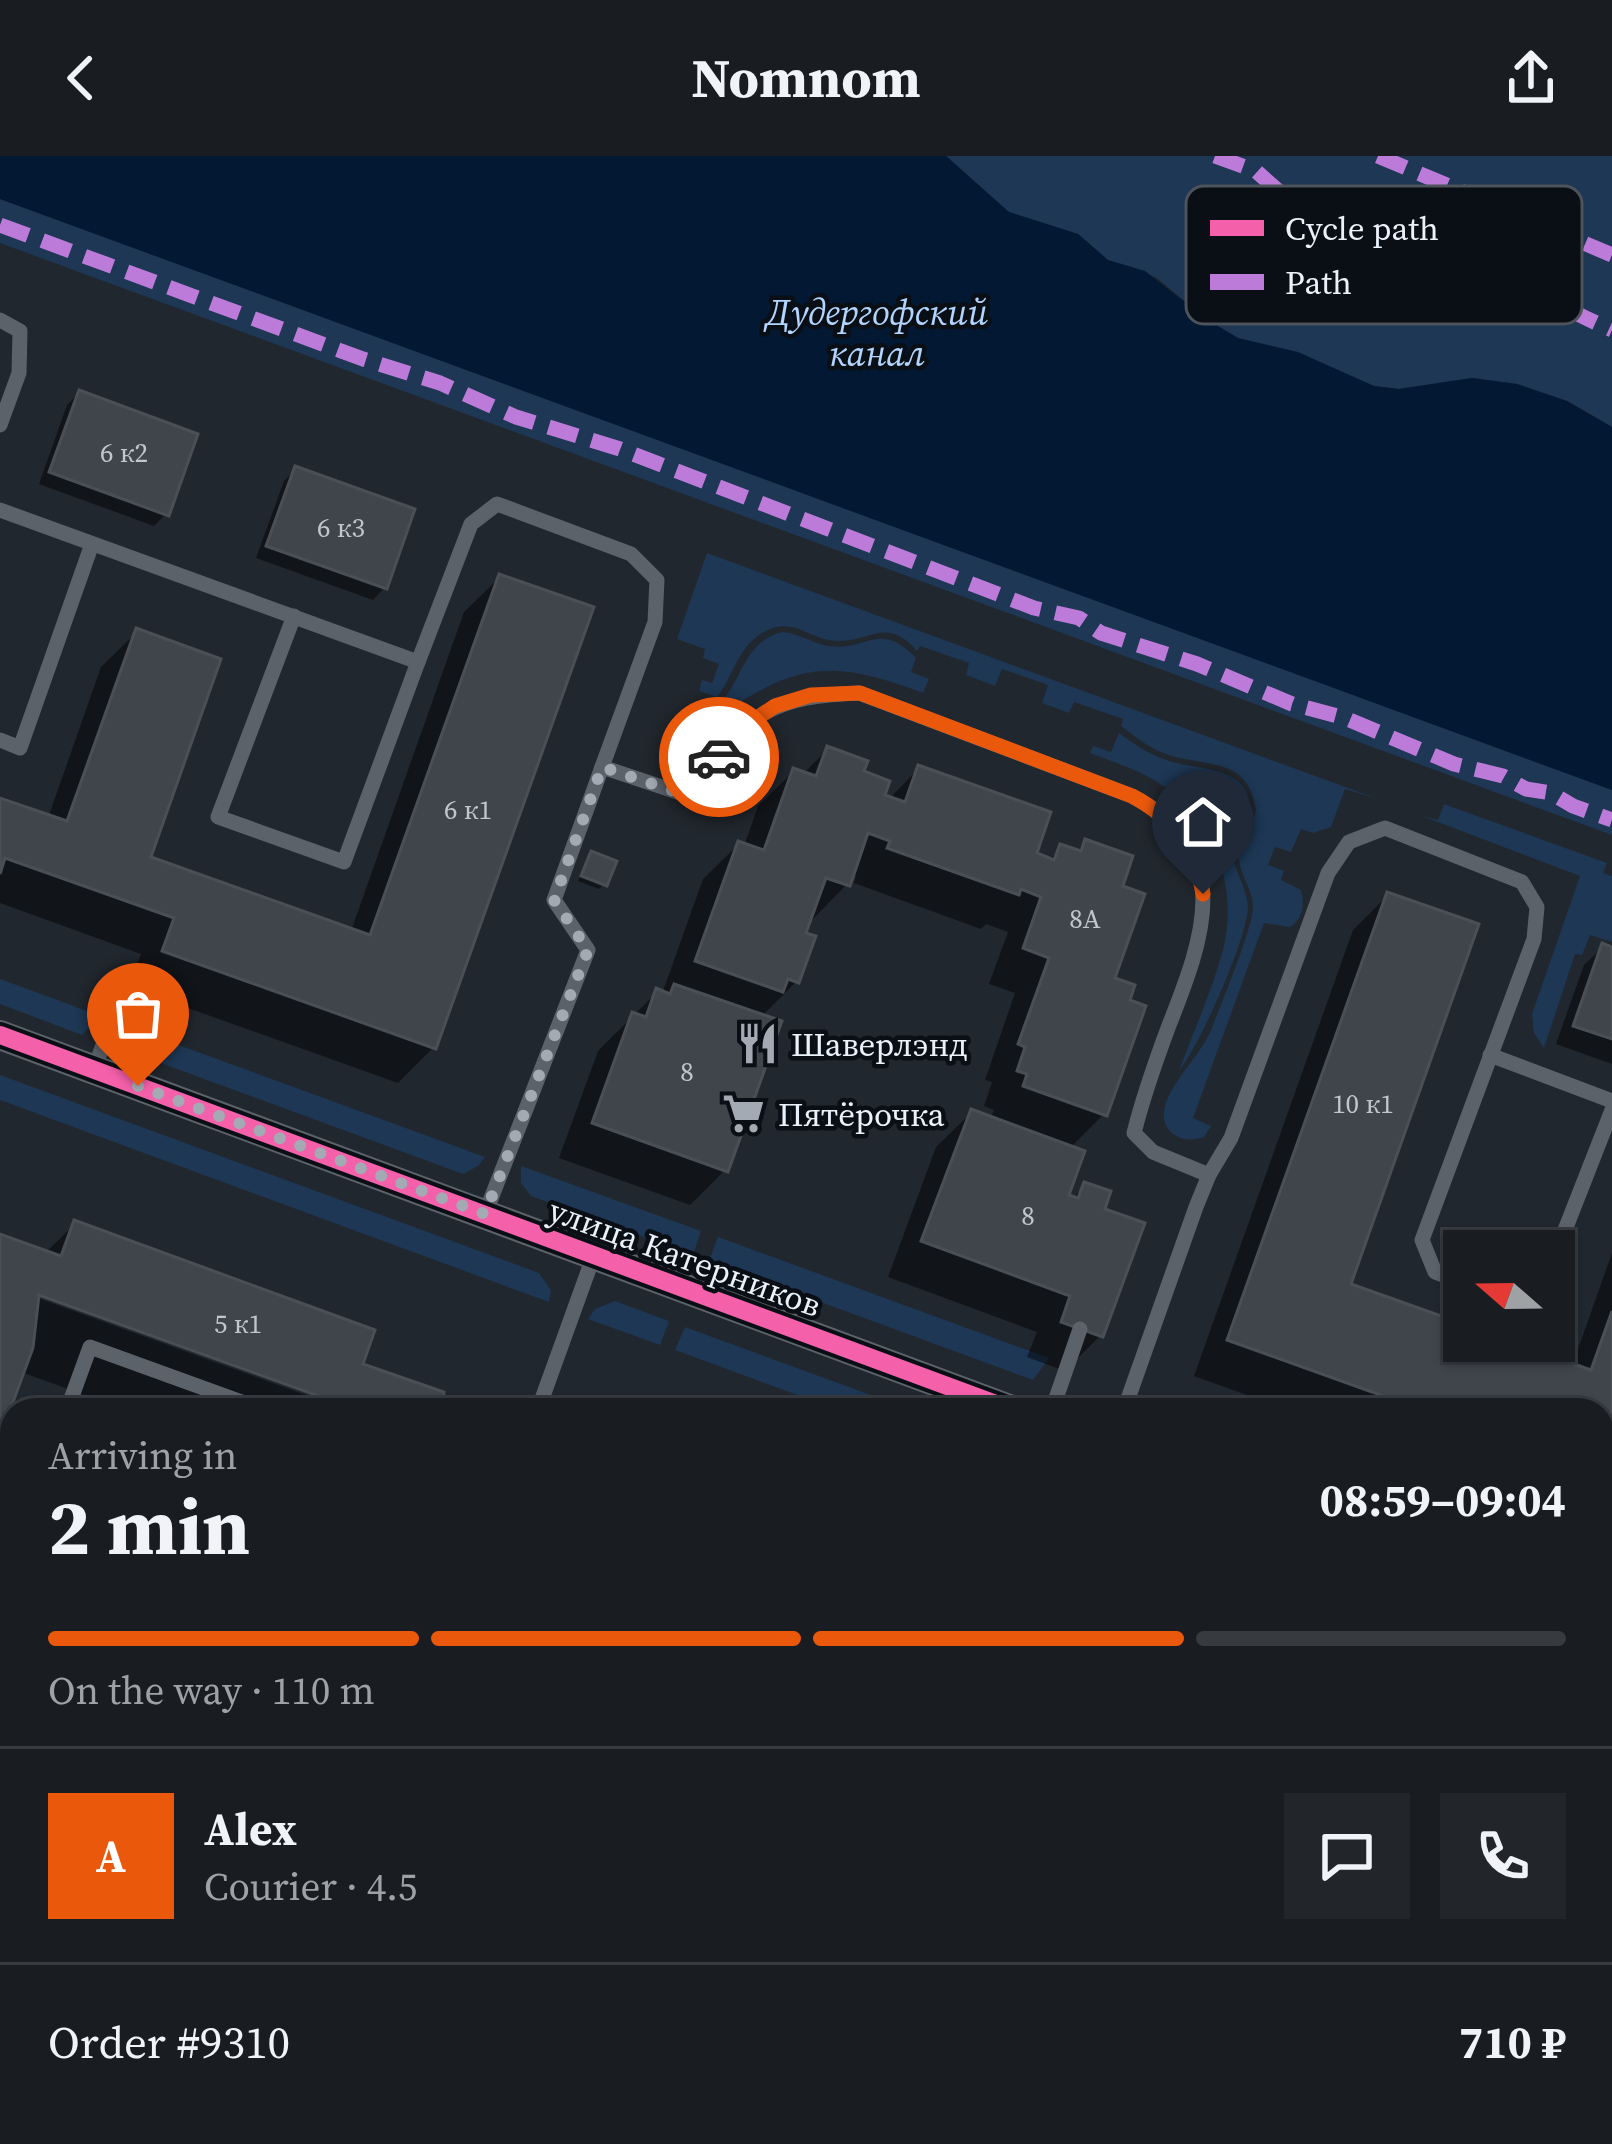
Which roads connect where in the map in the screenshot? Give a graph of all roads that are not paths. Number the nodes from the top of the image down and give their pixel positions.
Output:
1 (0, 320) edge
2 (0, 425) edge
3 (0, 511) edge
4 (92, 544) junction
5 (294, 616) junction
6 (418, 662) junction
7 (0, 740) edge
8 (602, 767) junction
9 (122, 992) dead end
10 (0, 1035) edge
11 (1490, 1055) junction
12 (94, 1070) junction
13 (1612, 1101) edge
14 (1612, 1110) edge
15 (1209, 1175) junction
16 (485, 1214) junction
17 (1565, 1230) edge
18 (594, 1255) junction
19 (1443, 1275) edge
20 (1080, 1329) dead end
21 (72, 1398) edge
22 (231, 1398) edge
23 (542, 1398) edge
24 (980, 1398) edge
25 (1056, 1398) edge
26 (1128, 1398) edge

1 - 2 lane
3 - 4 lane
4 - 5 lane
4 - 7 lane
5 - 6 lane
5 - 6 lane
6 - 8 lane
8 - 15 lane
8 - 16 lane
9 - 12 lane
10 - 12 street, улица Катерников
11 - 13 lane
11 - 15 lane
11 - 19 lane
12 - 16 street, улица Катерников
14 - 17 lane
15 - 26 lane
16 - 18 street, улица Катерников
18 - 23 lane
18 - 24 street, улица Катерников
20 - 25 lane
21 - 22 lane

